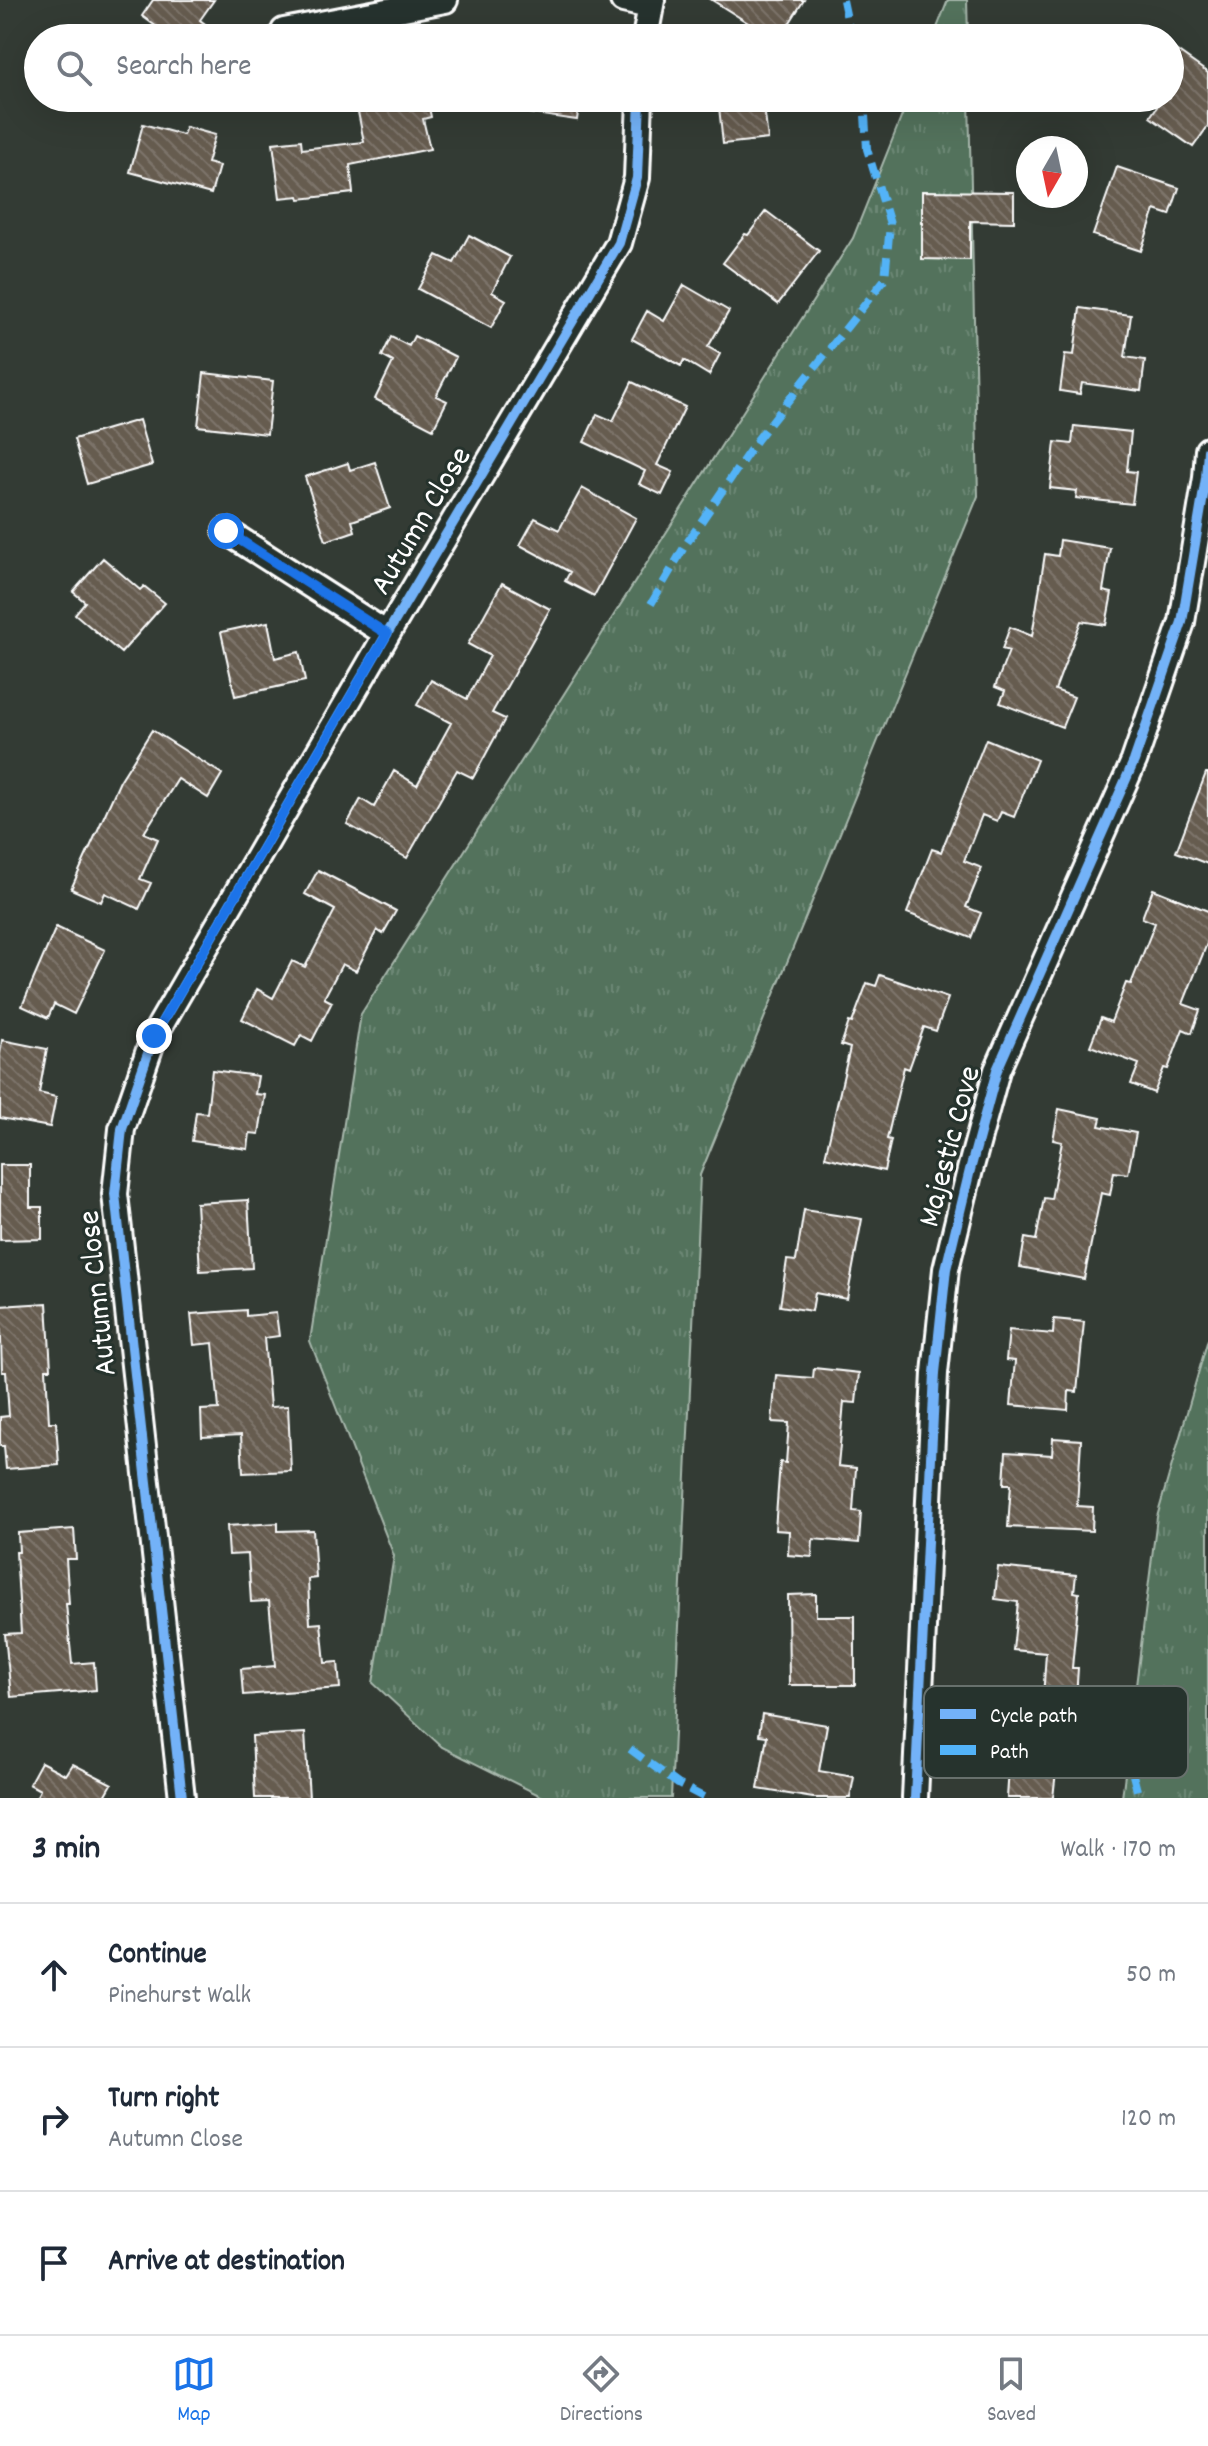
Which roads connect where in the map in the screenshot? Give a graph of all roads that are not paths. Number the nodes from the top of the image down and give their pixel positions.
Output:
1 (445, 0) edge
2 (623, 0) edge
3 (650, 3) edge
4 (320, 24) edge
5 (647, 24) edge
6 (639, 112) edge
7 (1208, 450) edge
8 (1207, 478) edge
9 (226, 531) dead end
10 (387, 634) junction
11 (182, 1798) edge
12 (915, 1798) edge

1 - 4 street
2 - 3 street
3 - 5 street
6 - 10 street, Autumn Close
7 - 8 street, Majestic Cove
8 - 12 street, Majestic Cove
9 - 10 street
10 - 11 street, Autumn Close

